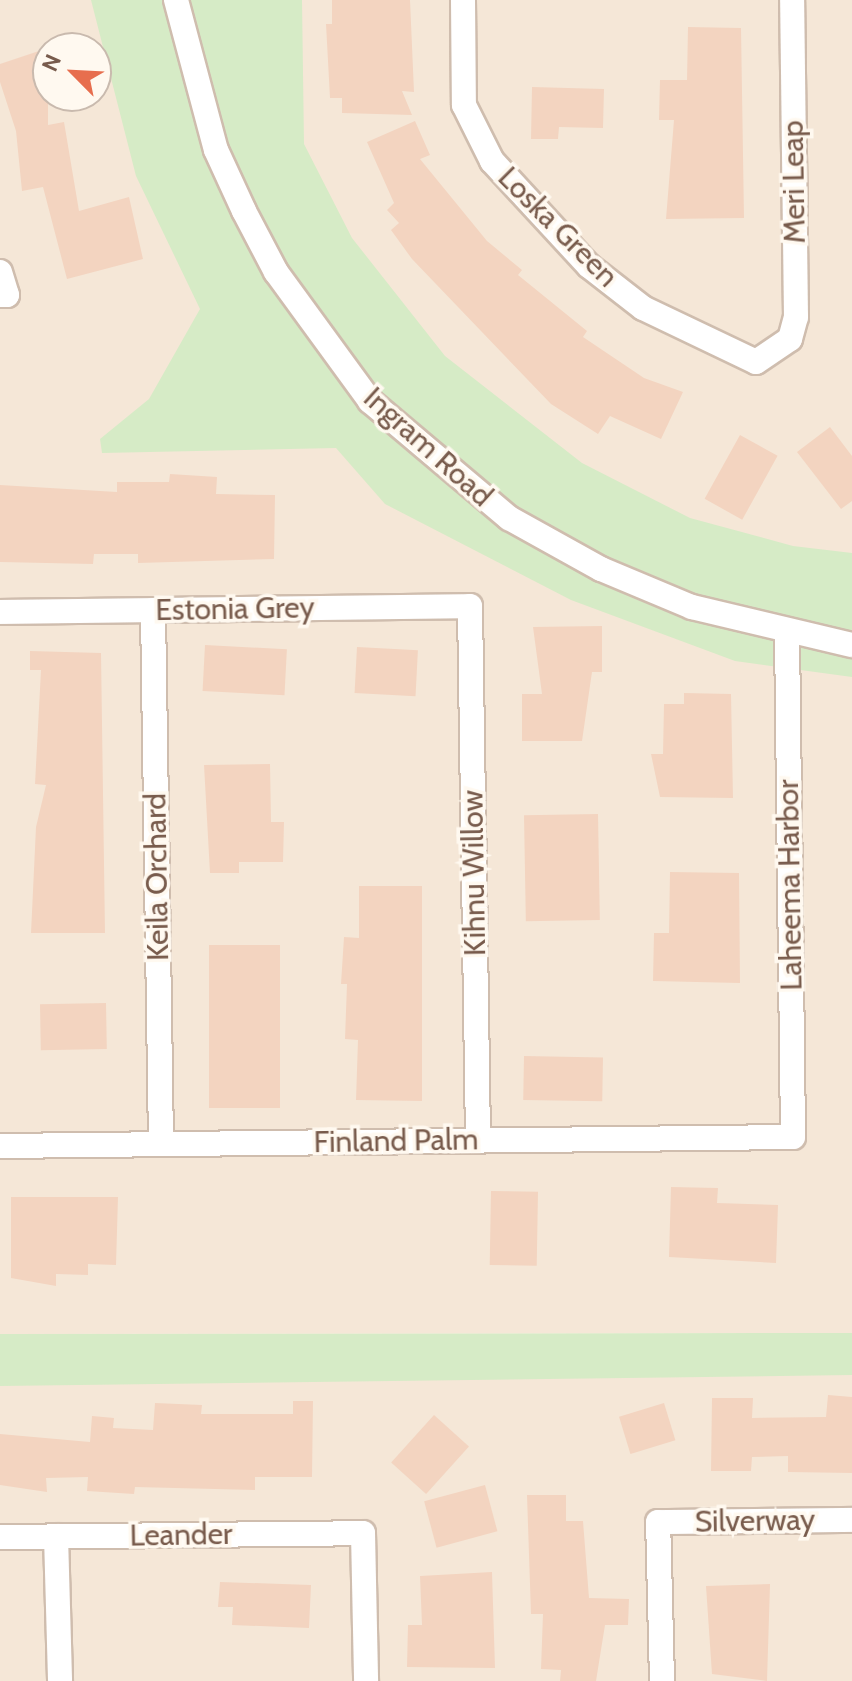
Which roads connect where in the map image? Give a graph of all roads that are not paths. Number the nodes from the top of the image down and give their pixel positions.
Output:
1 (176, 0) edge
2 (463, 0) edge
3 (792, 0) edge
4 (773, 355) joint
5 (470, 606) joint
6 (153, 610) junction
7 (0, 612) edge
8 (787, 633) junction
9 (852, 645) edge
10 (793, 1137) joint
11 (478, 1140) junction
12 (161, 1144) junction
13 (0, 1146) edge
14 (852, 1520) edge
15 (56, 1536) junction
16 (0, 1537) edge
17 (60, 1681) edge
18 (366, 1681) edge
19 (662, 1681) edge

1 - 8 street, Ingram Road
2 - 4 street, Loska Green
3 - 4 street, Meri Leap
5 - 6 street, Estonia Grey
5 - 11 street, Kihnu Willow
6 - 7 street, Estonia Grey
6 - 12 street, Keila Orchard
8 - 9 street, Ingram Road
8 - 10 street, Laheema Harbor
10 - 11 street, Finland Palm
11 - 12 street, Finland Palm
12 - 13 street, Finland Palm
14 - 19 street, Silverway
15 - 16 street, Leander
15 - 17 street
15 - 18 street, Leander

